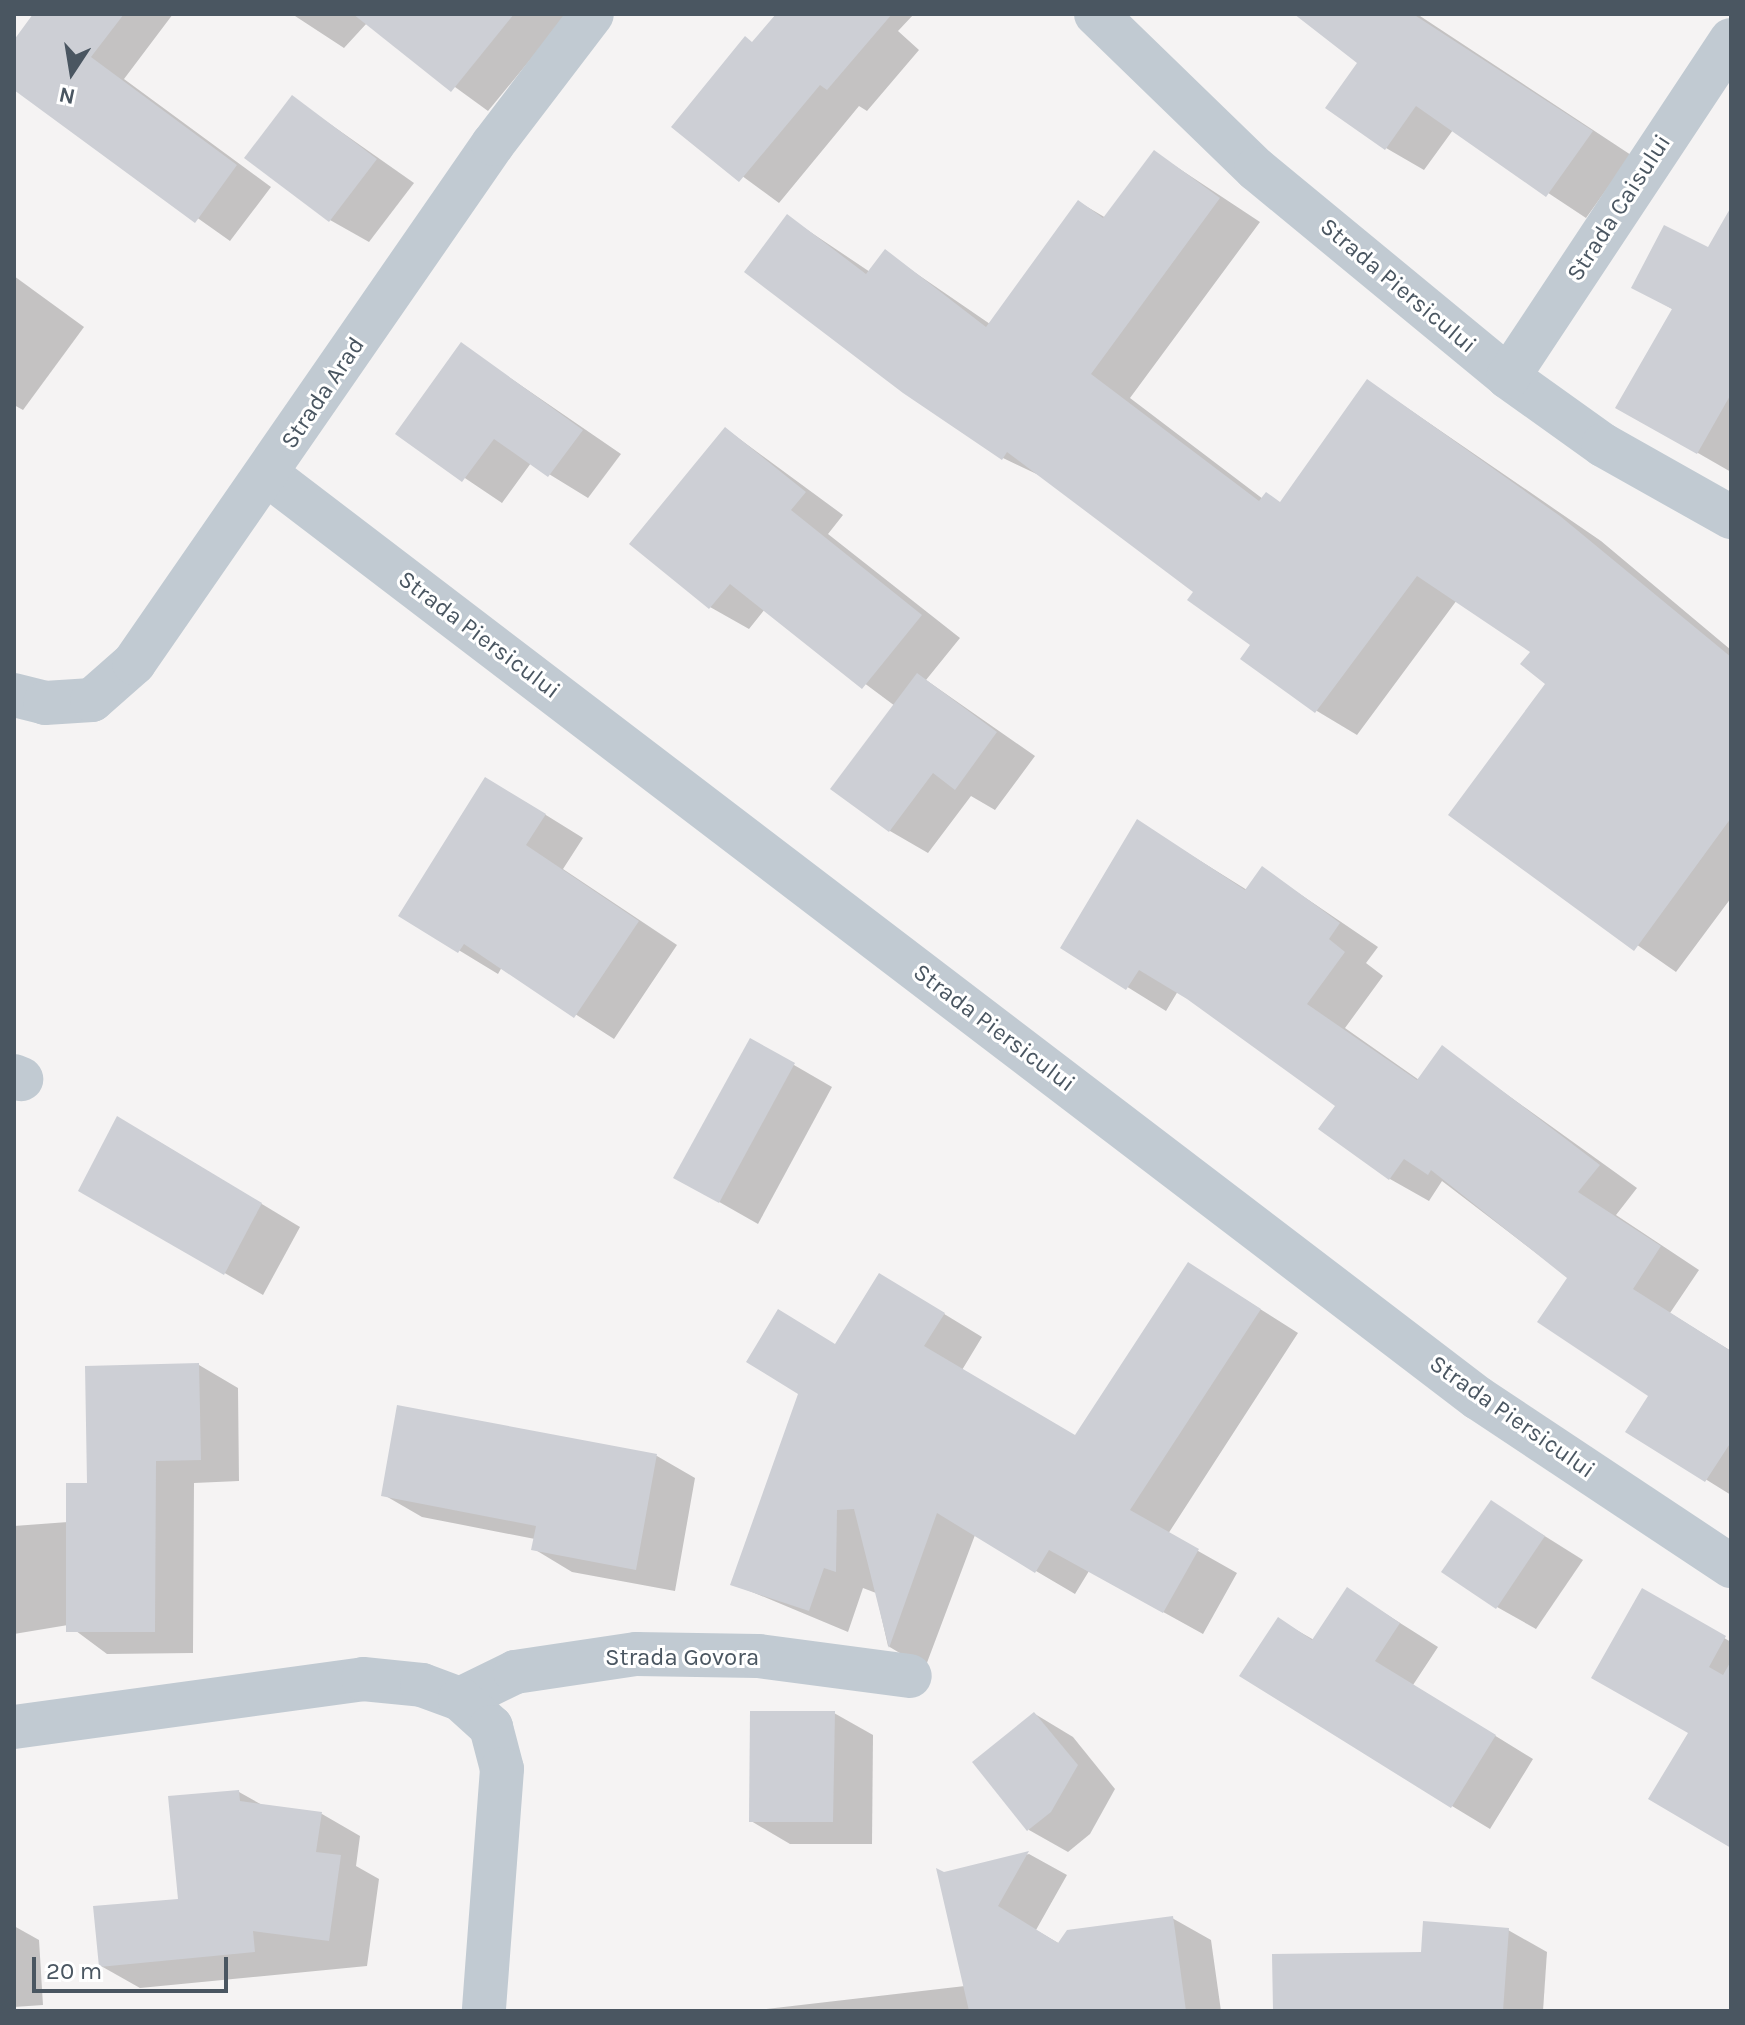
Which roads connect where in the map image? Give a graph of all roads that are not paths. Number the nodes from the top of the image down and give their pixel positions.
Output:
1 (592, 14) edge
2 (1096, 14) edge
3 (1731, 40) edge
4 (1508, 377) junction
5 (268, 475) junction
6 (1731, 517) edge
7 (14, 695) edge
8 (1731, 1566) edge
9 (910, 1676) dead end
10 (460, 1699) junction
11 (14, 1727) edge
12 (484, 2011) edge

1 - 5 street, Strada Arad
2 - 4 street, Strada Piersicului
3 - 4 street, Strada Caisului
4 - 6 street, Strada Piersicului
5 - 7 street, Strada Arad
5 - 8 street, Strada Piersicului
9 - 10 street, Strada Govora
10 - 11 street
10 - 12 street

